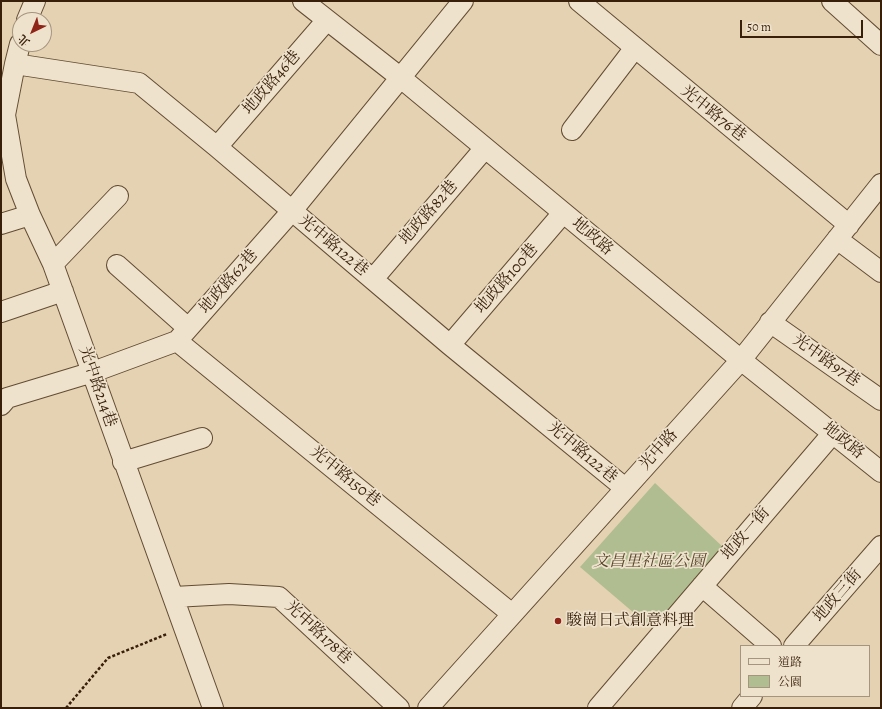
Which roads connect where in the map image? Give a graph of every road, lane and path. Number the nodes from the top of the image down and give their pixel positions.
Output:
1 (35, 1) edge
2 (303, 1) edge
3 (463, 1) edge
4 (579, 1) edge
5 (832, 1) edge
6 (30, 12) edge
7 (327, 20) junction
8 (881, 45) edge
9 (634, 49) junction
10 (18, 52) edge
11 (15, 64) junction
12 (401, 78) junction
13 (572, 130) dead end
14 (217, 147) junction
15 (485, 148) junction
16 (881, 184) edge
17 (118, 196) dead end
18 (291, 212) junction
19 (563, 213) junction
20 (30, 215) junction
21 (1, 224) edge
22 (843, 232) junction
23 (53, 264) junction
24 (117, 265) dead end
25 (881, 272) edge
26 (373, 279) junction
27 (63, 291) junction
28 (1, 312) edge
29 (770, 322) junction
30 (183, 334) junction
31 (450, 345) junction
32 (741, 360) junction
33 (93, 372) junction
34 (881, 400) edge
35 (1, 405) edge
36 (833, 433) junction
37 (202, 438) dead end
38 (124, 462) junction
39 (881, 472) edge
40 (625, 488) junction
41 (881, 546) edge
42 (702, 586) junction
43 (174, 597) junction
44 (512, 614) junction
45 (184, 626) junction
46 (770, 645) edge
47 (795, 645) edge
48 (751, 697) edge
49 (66, 708) edge
50 (213, 708) edge
51 (399, 708) edge
52 (428, 708) edge
53 (598, 708) edge
54 (742, 708) edge

1 - 6 street
2 - 7 street, 地政路
3 - 12 street, 地政路62巷
4 - 9 street, 光中路76巷
5 - 8 street
7 - 12 street, 地政路
7 - 14 street, 地政路46巷
9 - 13 street
9 - 22 street, 光中路76巷
10 - 11 street, 光中路214巷
11 - 14 street, 光中路122巷
11 - 20 street, 光中路214巷
12 - 15 street, 地政路
12 - 18 street, 地政路62巷
14 - 18 street, 光中路122巷
15 - 19 street, 地政路
15 - 26 street, 地政路82巷
16 - 22 street, 光中路
17 - 23 street
18 - 26 street, 光中路122巷
18 - 30 street, 地政路62巷
19 - 31 street, 地政路100巷
19 - 32 street, 地政路
20 - 21 street
20 - 23 street, 光中路214巷
22 - 25 street, 光中路76巷
22 - 29 street, 光中路
23 - 27 street, 光中路214巷
24 - 30 street, 光中路150巷
26 - 31 street, 光中路122巷
27 - 28 street
27 - 33 street, 光中路214巷
29 - 32 street, 光中路
29 - 34 street, 光中路97巷
30 - 33 street, 地政路62巷
30 - 44 street, 光中路150巷
31 - 40 street, 光中路122巷
32 - 36 street, 地政路
32 - 40 street, 光中路
33 - 35 street, 地政路62巷
33 - 38 street, 光中路214巷
36 - 39 street, 地政路
36 - 42 street, 地政一街
37 - 38 street
38 - 43 street, 光中路214巷
40 - 44 street, 光中路
41 - 47 street, 地政三街
42 - 46 street
42 - 53 street, 地政一街
43 - 45 street, 光中路214巷
43 - 51 street, 光中路178巷
44 - 52 street, 光中路
45 - 49 path
45 - 50 street, 光中路214巷
48 - 54 street

